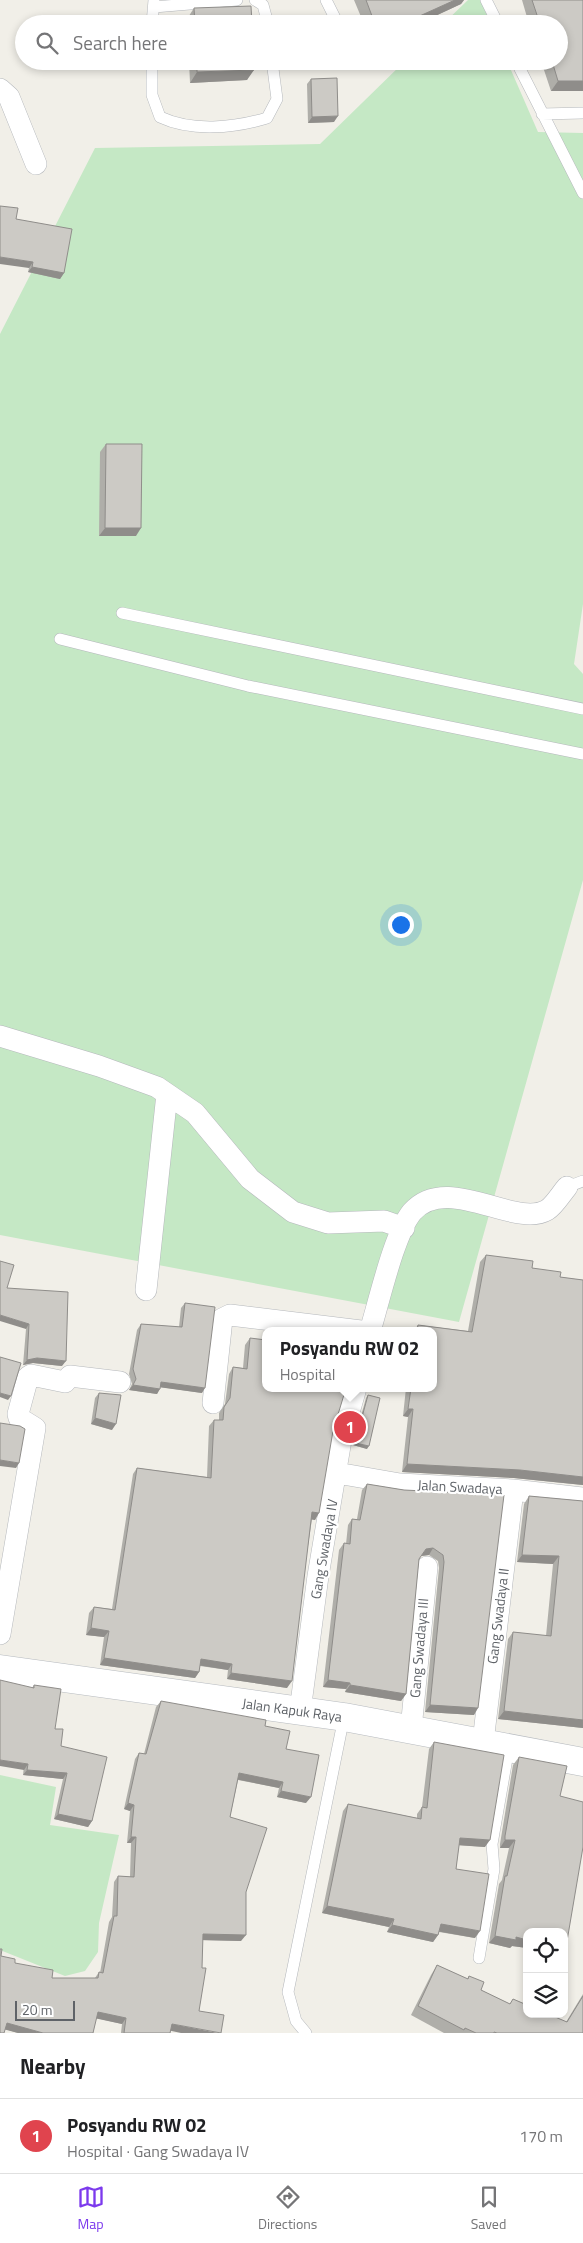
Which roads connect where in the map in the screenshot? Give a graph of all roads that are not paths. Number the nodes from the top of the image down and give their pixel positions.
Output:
1 (237, 0) edge
2 (255, 0) edge
3 (326, 0) edge
4 (486, 0) edge
5 (154, 3) edge
6 (266, 15) edge
7 (334, 15) edge
8 (494, 15) edge
9 (152, 70) edge
10 (273, 70) edge
11 (520, 70) edge
12 (0, 89) edge
13 (583, 113) edge
14 (542, 114) junction
15 (36, 164) dead end
16 (583, 193) edge
17 (122, 613) dead end
18 (60, 639) dead end
19 (583, 709) edge
20 (583, 754) edge
21 (0, 1036) edge
22 (167, 1094) junction
23 (575, 1184) edge
24 (404, 1228) junction
25 (146, 1290) dead end
26 (329, 1327) edge
27 (371, 1327) edge
28 (120, 1382) dead end
29 (355, 1392) edge
30 (213, 1403) dead end
31 (337, 1472) junction
32 (513, 1490) junction
33 (583, 1498) edge
34 (427, 1567) dead end
35 (0, 1634) edge
36 (0, 1669) edge
37 (300, 1711) junction
38 (344, 1717) junction
39 (411, 1729) junction
40 (496, 1745) junction
41 (583, 1762) edge
42 (479, 1958) dead end
43 (306, 2033) edge

1 - 5 lane
2 - 6 lane
3 - 7 lane
4 - 8 lane
9 - 10 lane
11 - 14 lane
12 - 15 street
13 - 14 lane
14 - 16 lane
17 - 19 lane
18 - 20 lane
21 - 22 street
22 - 24 street
22 - 25 street
23 - 24 street
24 - 27 street
26 - 30 street
28 - 35 street
29 - 31 street, Gang Swadaya IV
31 - 32 street, Jalan Swadaya
31 - 37 street, Gang Swadaya IV
32 - 33 street, Jalan Swadaya
32 - 40 street, Gang Swadaya II
34 - 39 street, Gang Swadaya III
36 - 37 main road, Jalan Kapuk Raya
37 - 38 main road, Jalan Kapuk Raya
38 - 39 main road, Jalan Kapuk Raya
38 - 43 lane
39 - 40 main road, Jalan Kapuk Raya
40 - 41 main road, Jalan Kapuk Raya
40 - 42 lane

